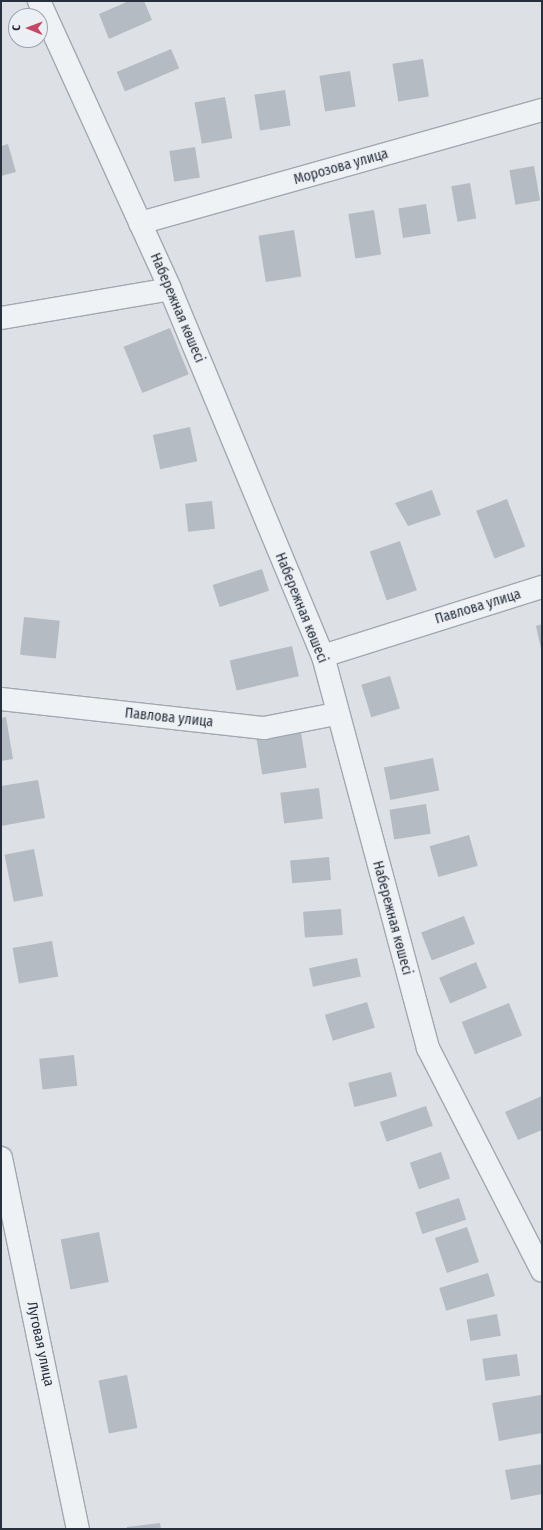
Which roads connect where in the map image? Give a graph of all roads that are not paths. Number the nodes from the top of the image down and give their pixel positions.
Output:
1 (39, 1) edge
2 (542, 110) edge
3 (140, 223) junction
4 (170, 289) junction
5 (1, 318) edge
6 (542, 587) edge
7 (323, 656) junction
8 (1, 699) edge
9 (336, 714) junction
10 (1, 1158) edge
11 (542, 1271) edge
12 (78, 1529) edge

1 - 3 street, Набережная көшесі
2 - 3 street, Морозова улица
3 - 4 street, Набережная көшесі
4 - 5 street
4 - 7 street, Набережная көшесі
6 - 7 street, Павлова улица
7 - 9 street, Набережная көшесі
8 - 9 street, Павлова улица
9 - 11 street, Набережная көшесі
10 - 12 street, Луговая улица

